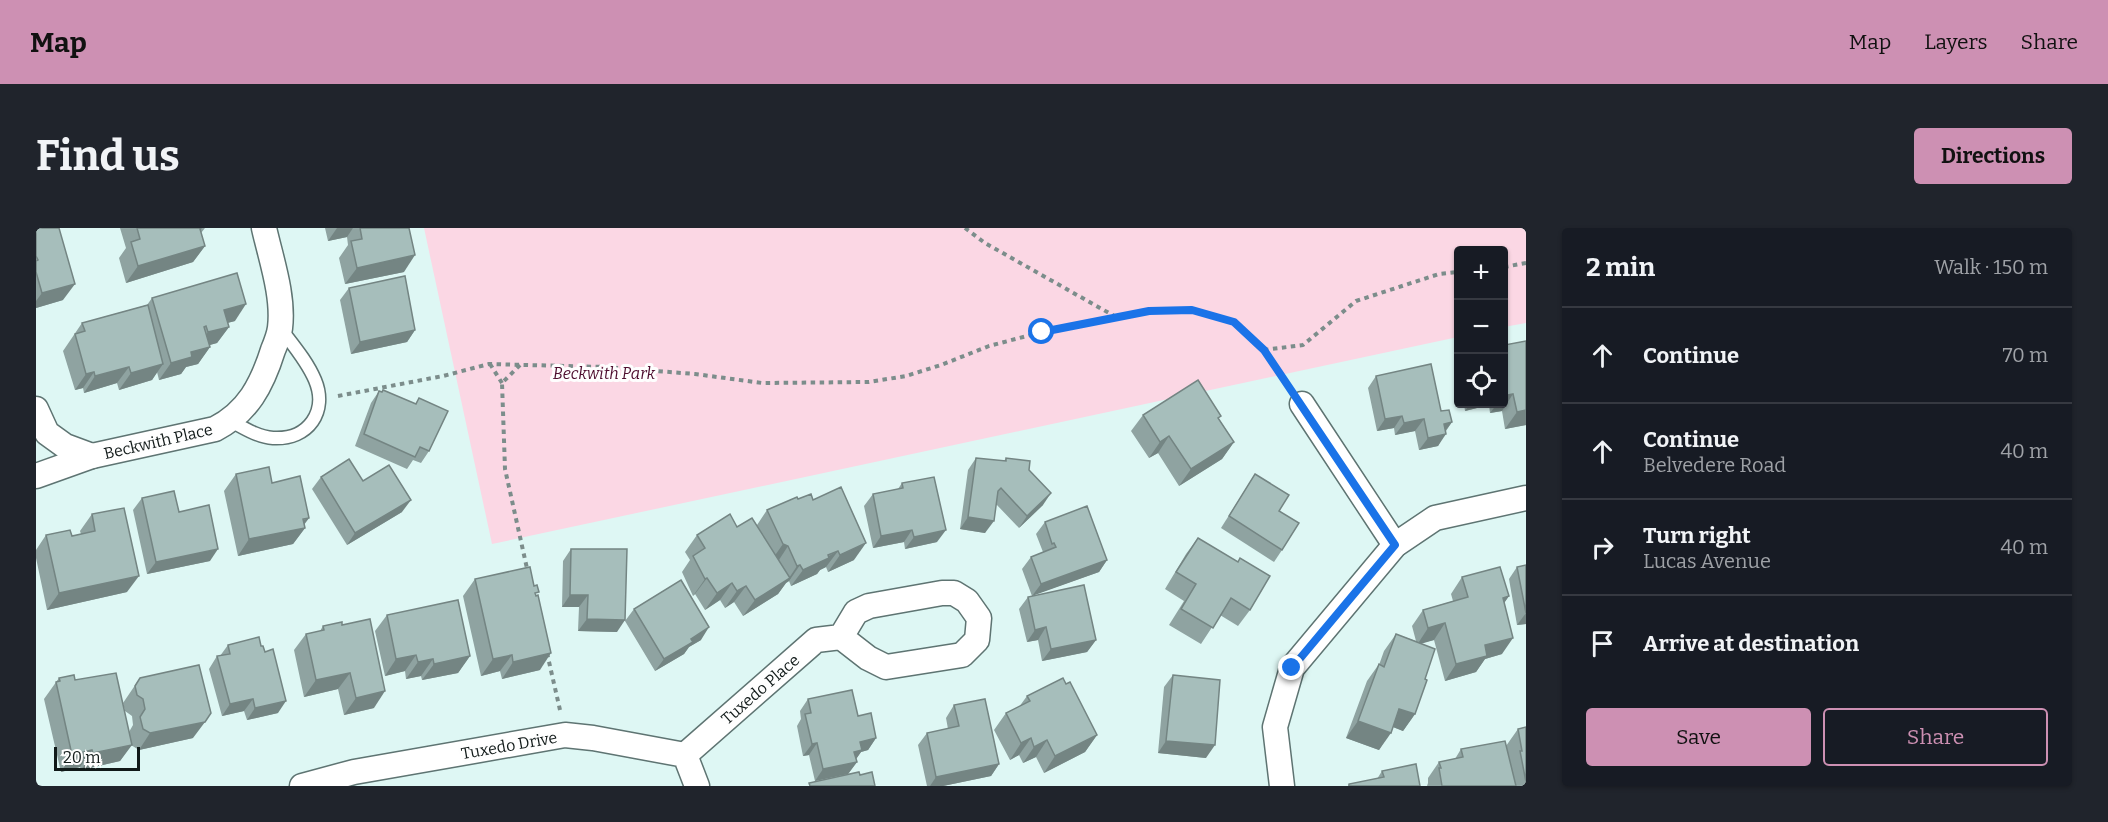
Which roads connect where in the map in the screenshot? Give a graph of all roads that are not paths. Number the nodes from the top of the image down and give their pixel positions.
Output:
1 (264, 228) edge
2 (280, 328) junction
3 (1302, 404) road end
4 (36, 410) edge
5 (231, 421) junction
6 (92, 456) junction
7 (36, 476) edge
8 (1526, 498) edge
9 (1395, 545) junction
10 (841, 637) junction
11 (685, 755) junction
12 (302, 786) edge
13 (697, 786) edge
14 (1282, 786) edge

1 - 2 street, Beckwith Place
2 - 5 street, Beckwith Place
2 - 5 lane
3 - 9 street
4 - 6 street, Beckwith Place
5 - 6 street, Beckwith Place
6 - 7 street, Beckwith Place
8 - 9 street
9 - 14 street
10 - 10 street
10 - 11 street, Tuxedo Place
11 - 12 street, Tuxedo Drive
11 - 13 street

